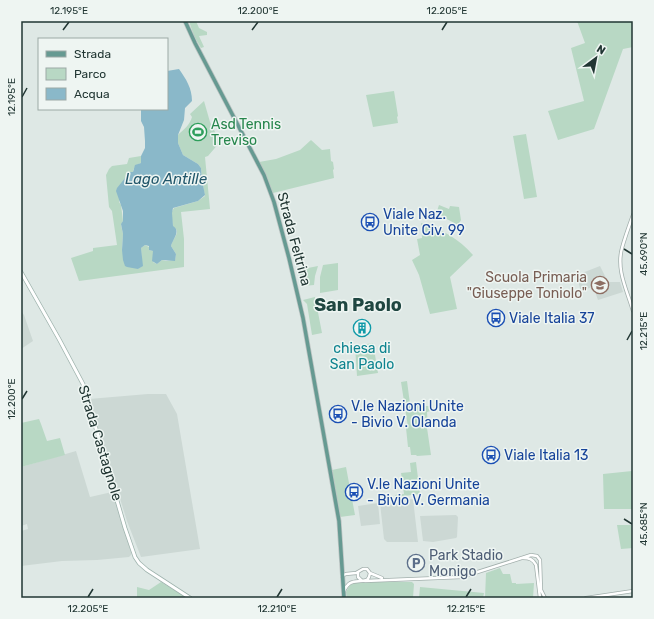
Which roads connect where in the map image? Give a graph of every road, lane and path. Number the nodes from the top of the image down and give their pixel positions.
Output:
1 (185, 21) edge
2 (633, 215) edge
3 (21, 272) edge
4 (633, 311) edge
5 (521, 558) junction
6 (342, 566) junction
7 (359, 571) junction
8 (350, 573) junction
9 (370, 573) junction
10 (342, 576) junction
11 (386, 579) junction
12 (363, 581) junction
13 (633, 591) edge
14 (344, 593) junction
15 (190, 598) edge
16 (344, 598) edge
17 (540, 598) edge
18 (545, 598) edge
19 (586, 598) edge

1 - 6 main road, Strada Feltrina
2 - 4 street
3 - 15 main road, Strada Castagnole
5 - 11 street
5 - 17 street
5 - 18 street
6 - 8 street
6 - 10 main road, Strada Feltrina
7 - 8 street
7 - 9 street
7 - 12 street
8 - 10 street
9 - 11 street
9 - 12 street
10 - 14 main road, Strada Feltrina
11 - 12 street
12 - 14 street
13 - 19 street
14 - 16 main road, Strada Feltrina

